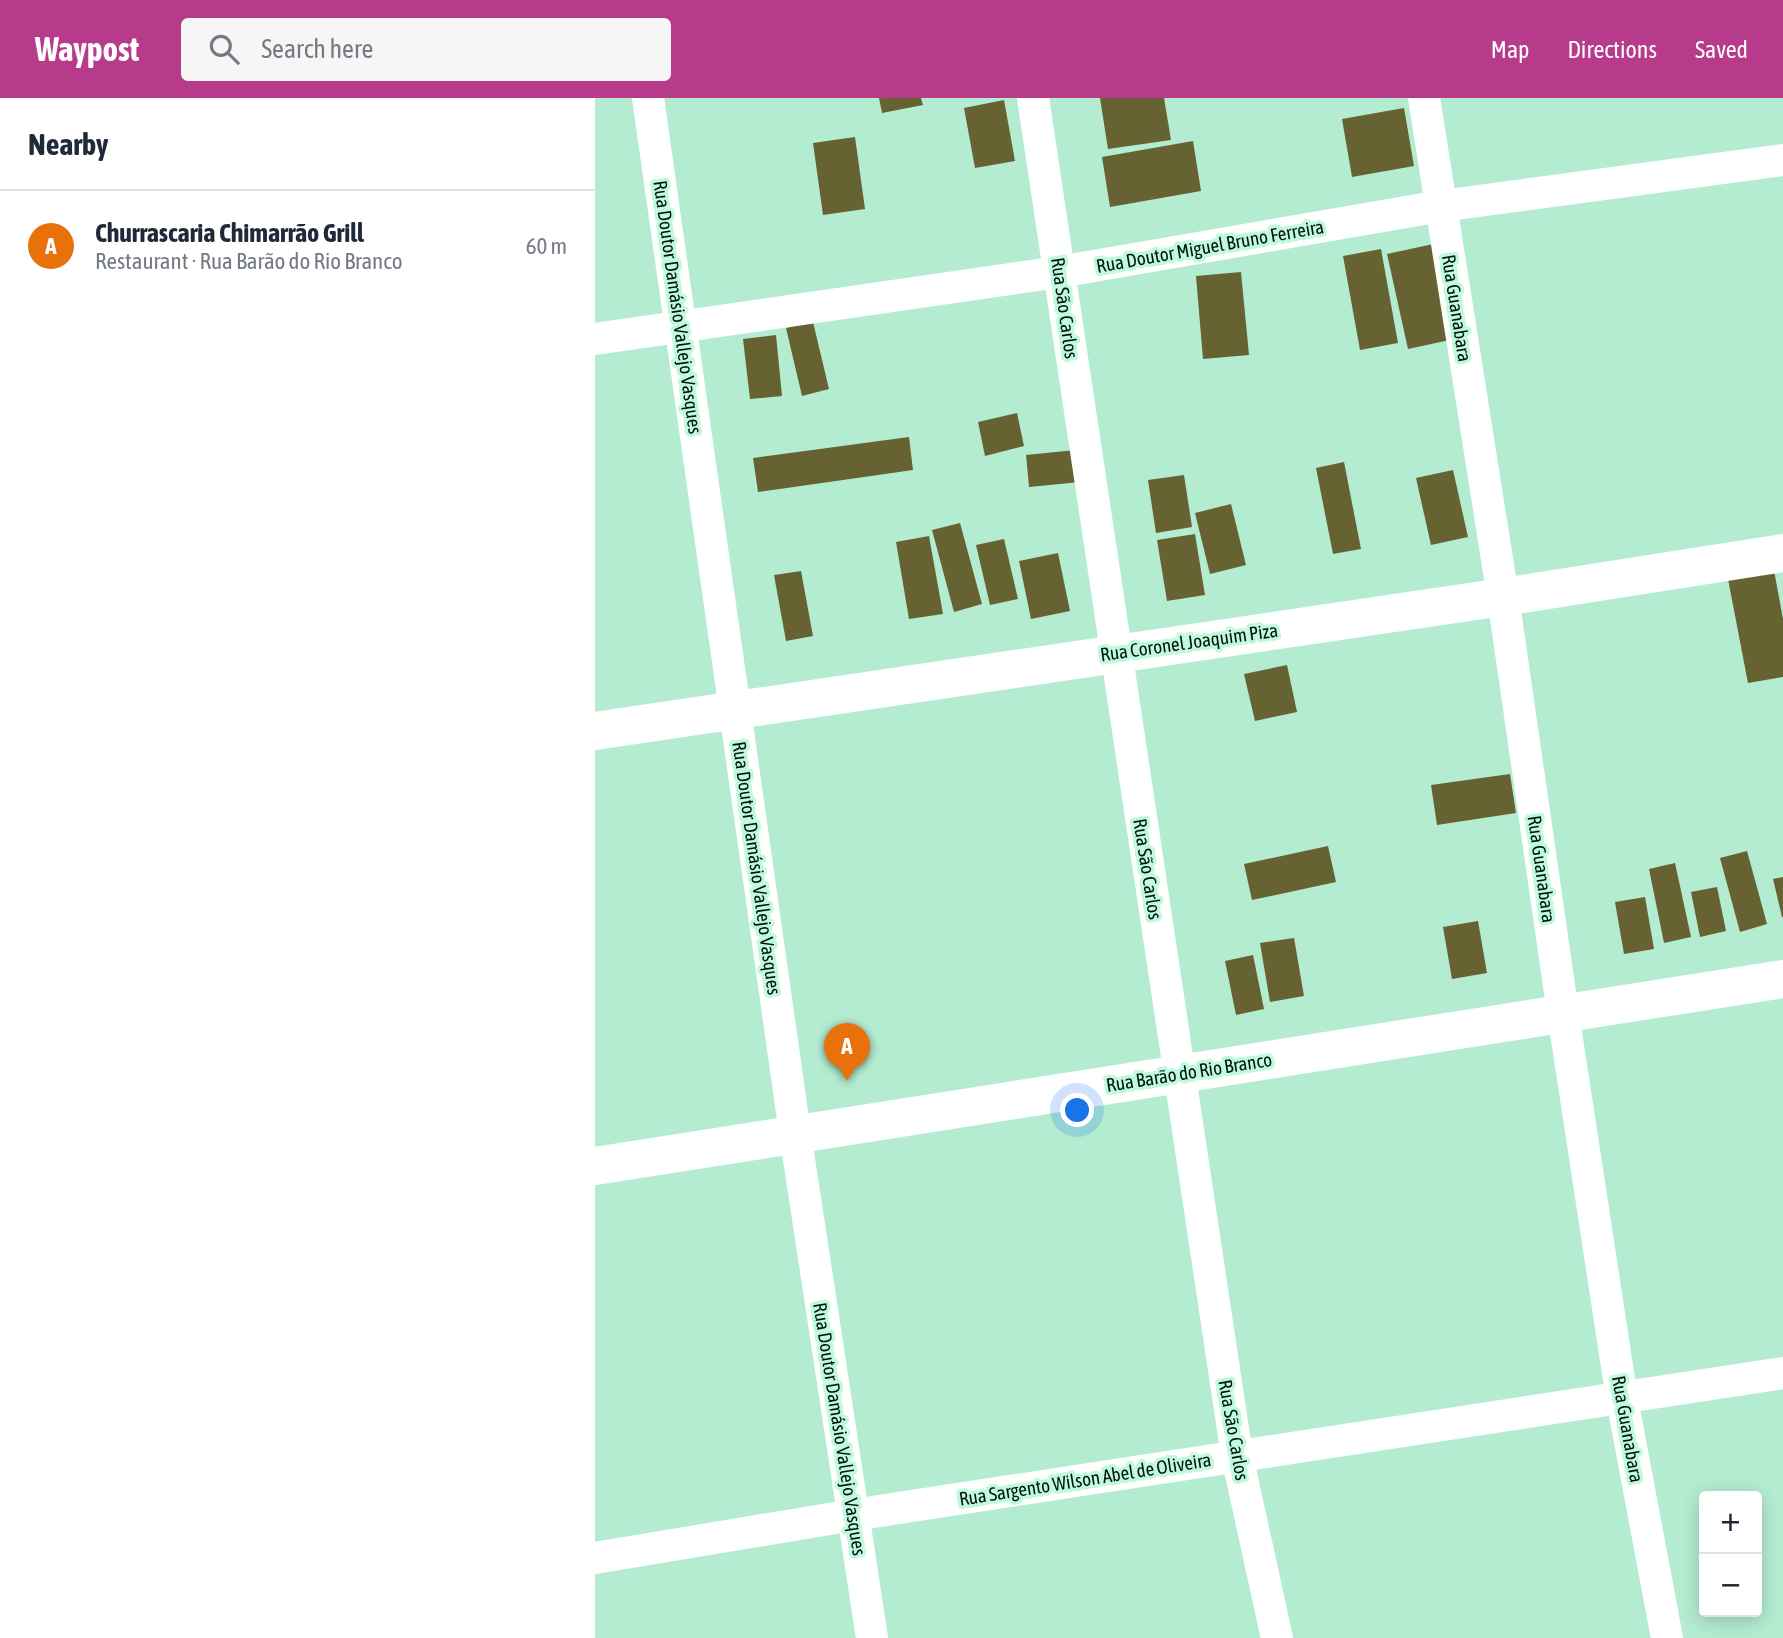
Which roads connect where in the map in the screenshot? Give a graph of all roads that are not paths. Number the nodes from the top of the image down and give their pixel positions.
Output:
1 (648, 98) edge
2 (1033, 98) edge
3 (1424, 98) edge
4 (1783, 160) edge
5 (1441, 206) junction
6 (1059, 272) junction
7 (682, 327) junction
8 (595, 339) edge
9 (1783, 553) edge
10 (1503, 597) junction
11 (1116, 653) junction
12 (735, 709) junction
13 (595, 730) edge
14 (1783, 979) edge
15 (1563, 1013) junction
16 (1179, 1074) junction
17 (795, 1133) junction
18 (595, 1166) edge
19 (1783, 1373) edge
20 (1622, 1399) junction
21 (1237, 1456) junction
22 (853, 1515) junction
23 (595, 1558) edge
24 (872, 1638) edge
25 (1277, 1638) edge
26 (1667, 1638) edge

1 - 7 street, Rua Doutor Damásio Vallejo Vasques
2 - 6 street, Rua São Carlos
3 - 5 street, Rua Guanabara
4 - 5 street, Rua Doutor Miguel Bruno Ferreira
5 - 6 street, Rua Doutor Miguel Bruno Ferreira
5 - 10 street, Rua Guanabara
6 - 7 street, Rua Doutor Miguel Bruno Ferreira
6 - 11 street, Rua São Carlos
7 - 8 street, Rua Doutor Miguel Bruno Ferreira
7 - 12 street, Rua Doutor Damásio Vallejo Vasques
9 - 10 main road, Rua Coronel Joaquim Piza
10 - 11 main road, Rua Coronel Joaquim Piza
10 - 15 street, Rua Guanabara
11 - 12 main road, Rua Coronel Joaquim Piza
11 - 16 street, Rua São Carlos
12 - 13 main road, Rua Coronel Joaquim Piza
12 - 17 street, Rua Doutor Damásio Vallejo Vasques
14 - 15 main road, Rua Barão do Rio Branco
15 - 16 main road, Rua Barão do Rio Branco
15 - 20 street, Rua Guanabara
16 - 17 main road, Rua Barão do Rio Branco
16 - 21 street, Rua São Carlos
17 - 18 main road, Rua Barão do Rio Branco
17 - 22 street, Rua Doutor Damásio Vallejo Vasques
19 - 20 street, Rua Sargento Wilson Abel de Oliveira
20 - 21 street, Rua Sargento Wilson Abel de Oliveira
20 - 26 street, Rua Guanabara
21 - 22 street, Rua Sargento Wilson Abel de Oliveira
21 - 25 street, Rua São Carlos
22 - 23 street, Rua Sargento Wilson Abel de Oliveira
22 - 24 street, Rua Doutor Damásio Vallejo Vasques

